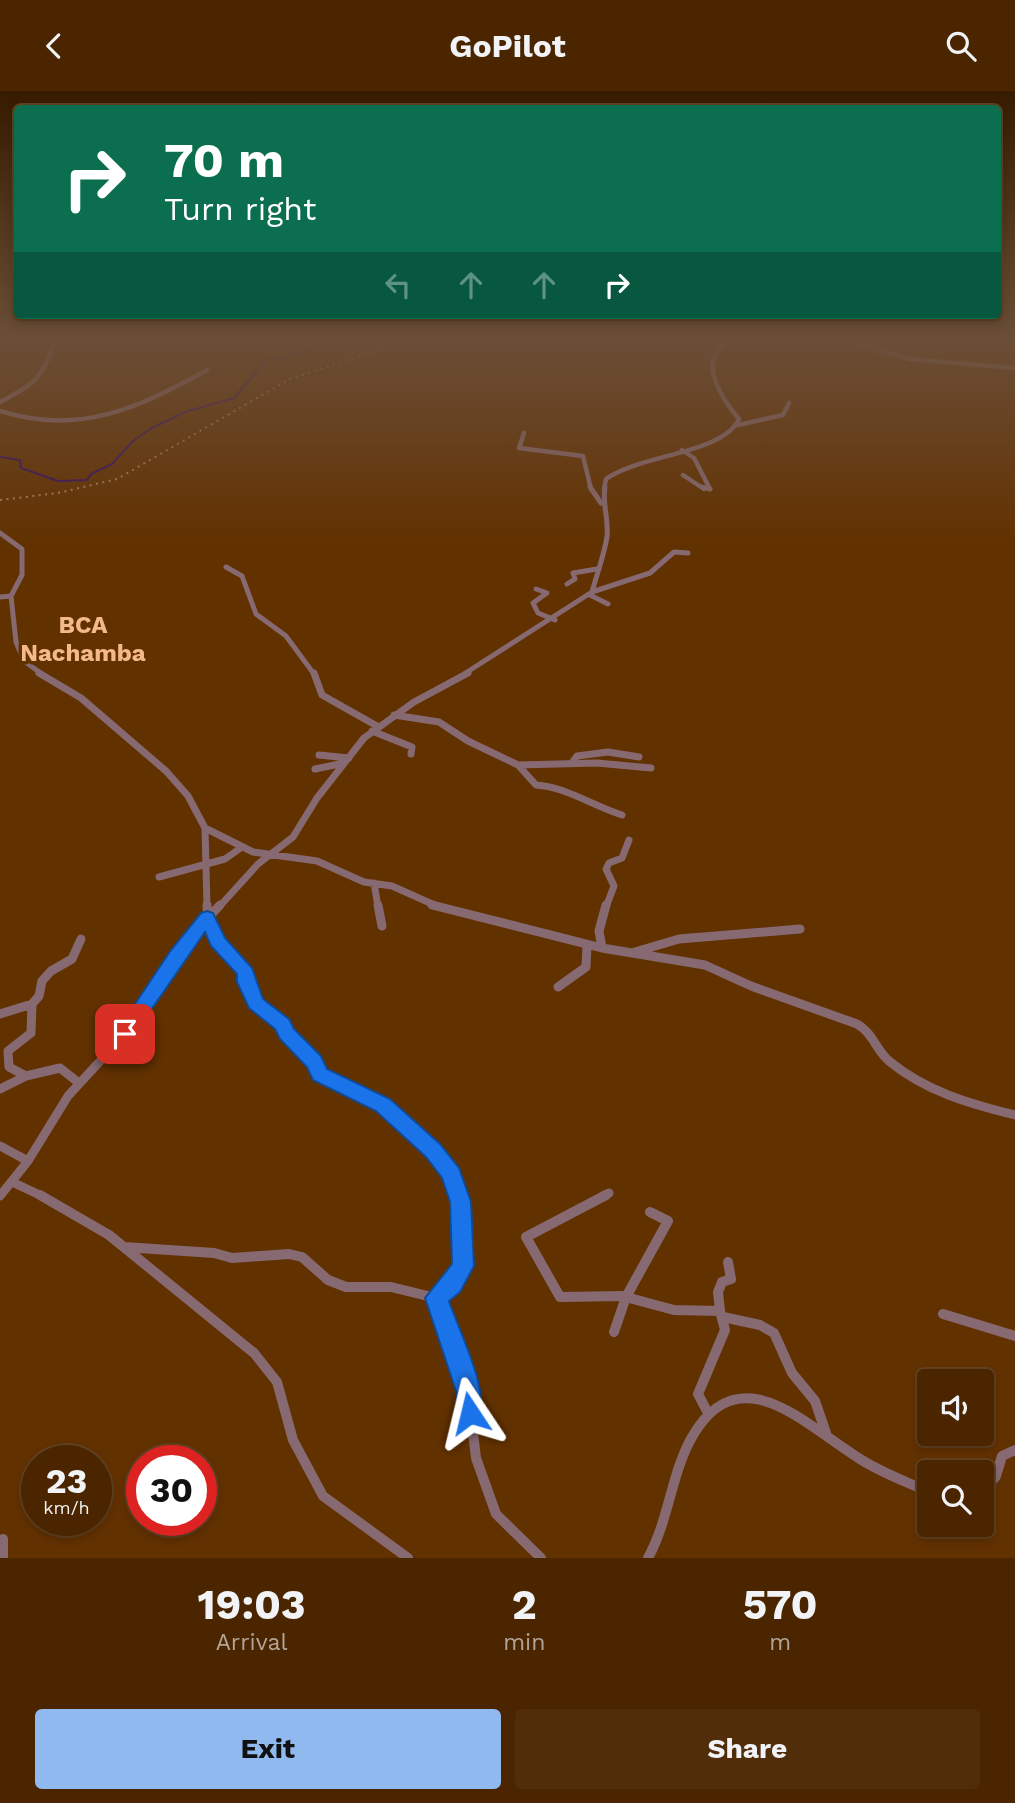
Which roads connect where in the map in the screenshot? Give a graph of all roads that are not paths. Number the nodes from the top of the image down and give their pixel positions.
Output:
1 (124, 407) edge
2 (729, 407) edge
3 (787, 407) edge
4 (0, 411) edge
5 (738, 425) junction
6 (524, 433) dead end
7 (682, 450) junction
8 (683, 475) dead end
9 (602, 503) junction
10 (0, 533) edge
11 (688, 553) dead end
12 (226, 567) dead end
13 (597, 569) junction
14 (567, 583) dead end
15 (536, 589) dead end
16 (591, 594) junction
17 (11, 596) junction
18 (0, 597) edge
19 (608, 604) dead end
20 (555, 620) junction
21 (394, 715) junction
22 (374, 728) junction
23 (319, 754) dead end
24 (411, 754) dead end
25 (639, 758) dead end
26 (346, 760) junction
27 (572, 764) junction
28 (518, 765) junction
29 (652, 768) dead end
30 (315, 769) dead end
31 (622, 815) dead end
32 (205, 828) junction
33 (629, 840) dead end
34 (242, 846) junction
35 (271, 854) junction
36 (206, 865) junction
37 (159, 877) dead end
38 (374, 883) junction
39 (207, 917) junction
40 (382, 926) dead end
41 (800, 929) dead end
42 (81, 939) dead end
43 (587, 945) junction
44 (602, 948) junction
45 (631, 953) junction
46 (558, 988) dead end
47 (32, 1004) junction
48 (0, 1014) edge
49 (26, 1076) junction
50 (79, 1083) junction
51 (0, 1089) edge
52 (1015, 1115) edge
53 (0, 1146) edge
54 (28, 1161) junction
55 (12, 1182) junction
56 (609, 1193) dead end
57 (0, 1196) edge
58 (650, 1212) dead end
59 (124, 1247) junction
60 (728, 1262) dead end
61 (626, 1297) junction
62 (436, 1298) junction
63 (722, 1314) junction
64 (943, 1314) dead end
65 (614, 1332) dead end
66 (1015, 1336) edge
67 (708, 1412) junction
68 (826, 1433) junction
69 (1015, 1450) edge
70 (994, 1478) edge
71 (917, 1486) edge
72 (3, 1539) dead end
73 (4, 1558) edge
74 (408, 1558) edge
75 (541, 1558) edge
76 (648, 1558) edge

1 - 4 street
2 - 5 street
3 - 5 street
5 - 7 street
6 - 9 street
7 - 8 street
7 - 9 street
9 - 13 street
10 - 17 street
11 - 16 street
12 - 22 street
13 - 14 street
13 - 16 street
15 - 20 street
16 - 19 street
16 - 20 street
17 - 18 street
17 - 32 street
20 - 21 street
21 - 22 street
21 - 28 street
22 - 24 street
22 - 26 street
23 - 26 street
25 - 27 street
26 - 30 street
26 - 35 street
27 - 28 street
27 - 29 street
28 - 31 street
32 - 34 street
32 - 36 street
33 - 44 street
34 - 35 street
34 - 36 street
35 - 38 street
35 - 39 street
36 - 37 street
36 - 39 street
38 - 40 street
38 - 43 street
39 - 50 street
39 - 62 street
41 - 45 street
42 - 47 street
43 - 44 street
43 - 46 street
44 - 45 street
45 - 52 street
47 - 48 street
47 - 49 street
49 - 50 street
49 - 51 street
50 - 54 street
53 - 54 street
54 - 55 street
55 - 57 street
55 - 59 street
56 - 61 street
58 - 61 street
59 - 62 street
59 - 74 street
60 - 63 street
61 - 63 street
61 - 65 street
62 - 75 street
63 - 67 street
63 - 68 street
64 - 66 street
67 - 68 street
67 - 76 street
68 - 71 street
69 - 70 street
72 - 73 street

